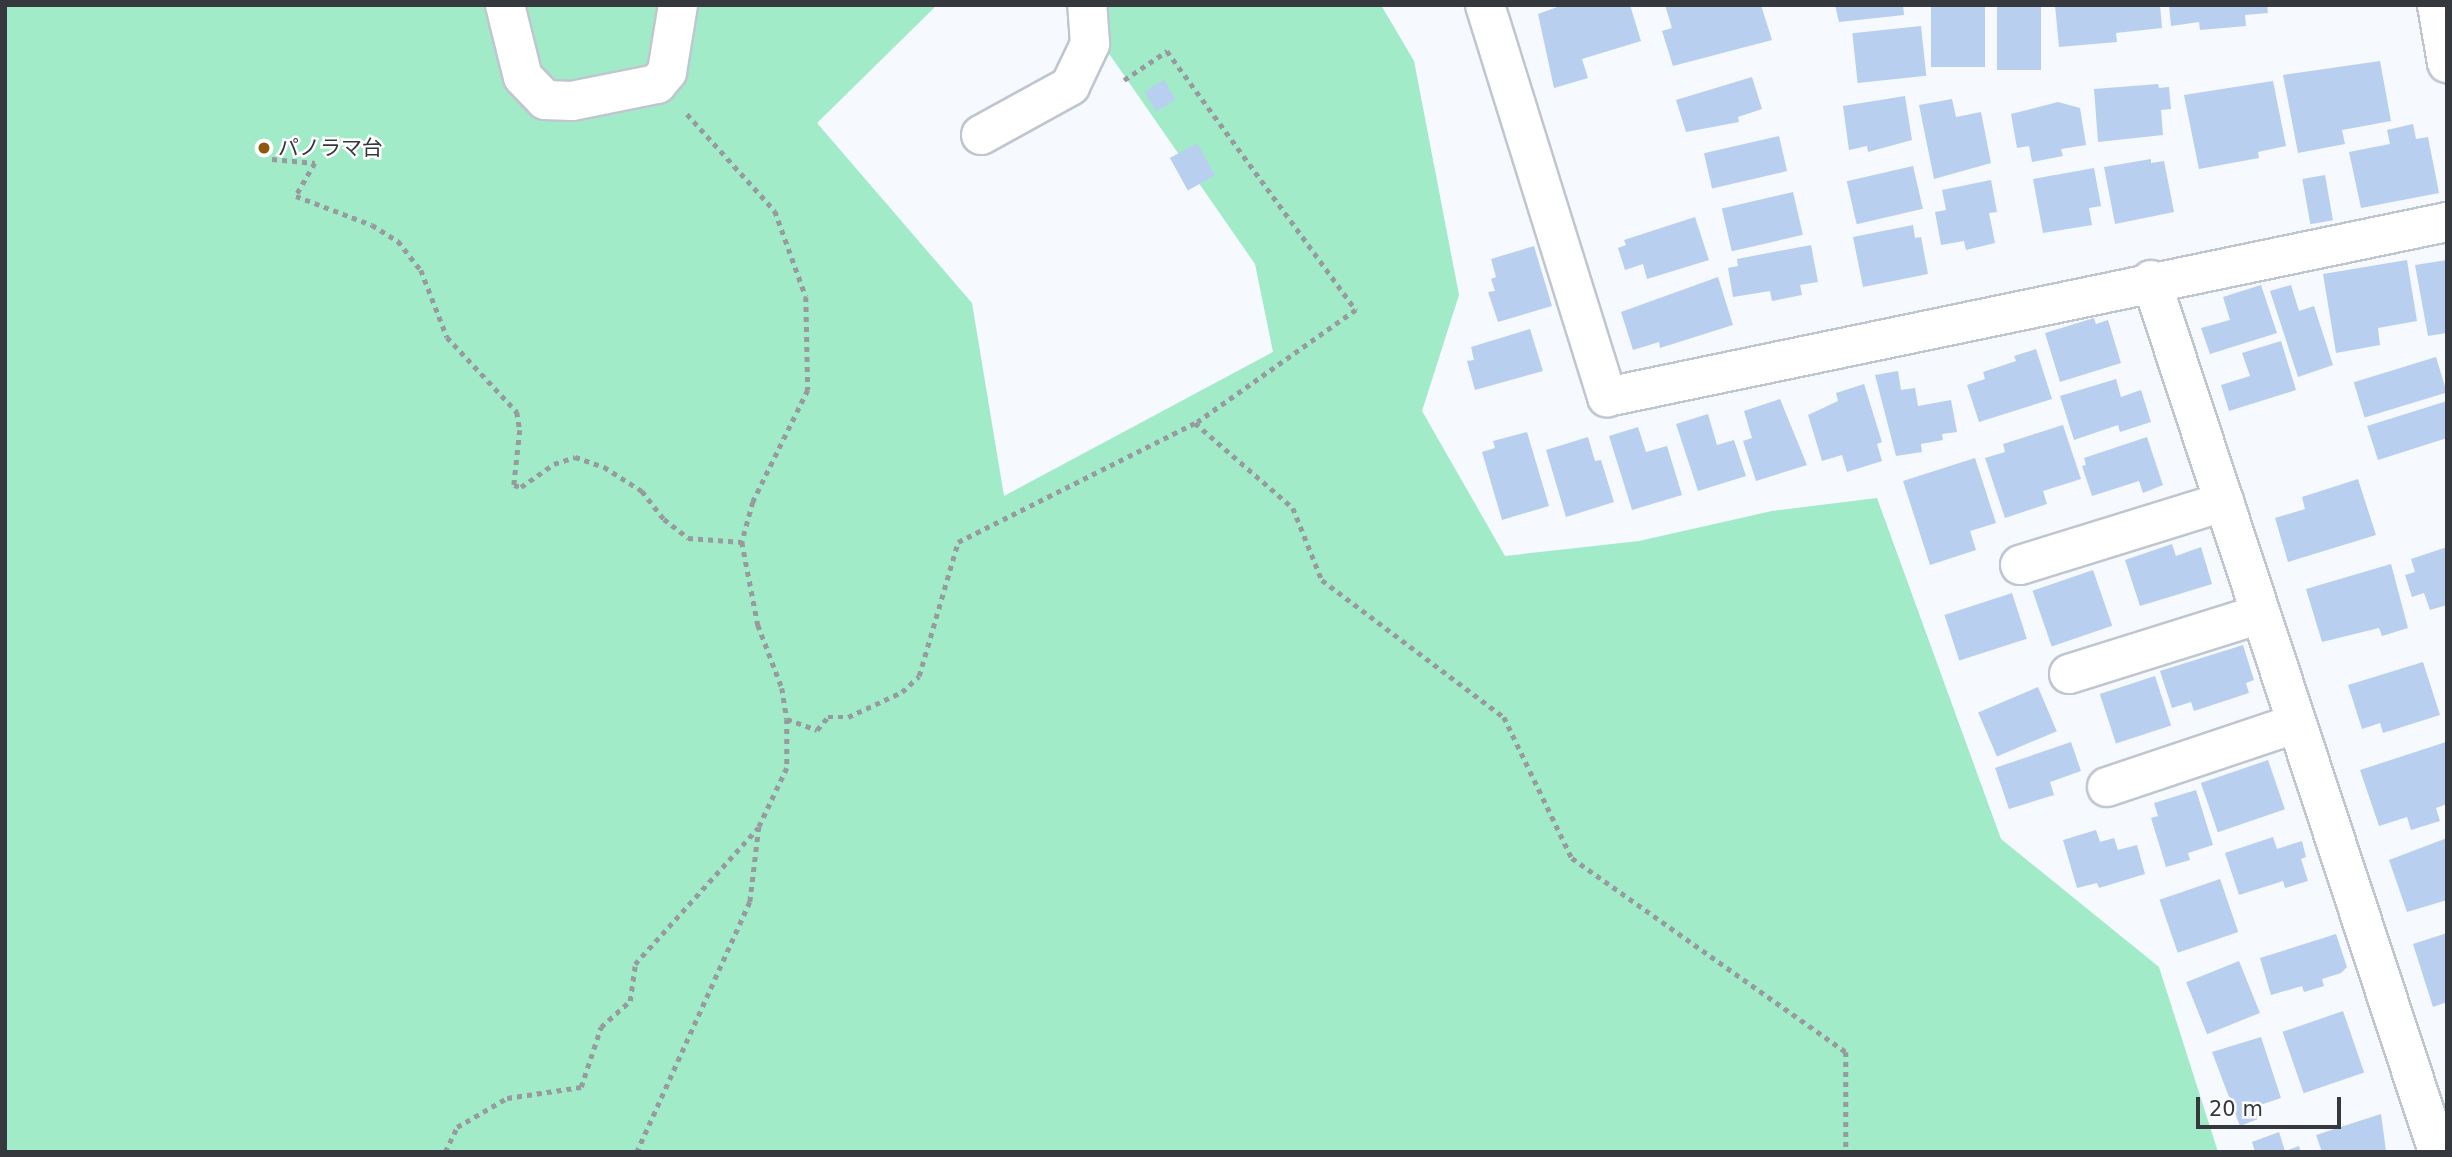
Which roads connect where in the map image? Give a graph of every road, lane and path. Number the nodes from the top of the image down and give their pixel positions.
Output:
1 (505, 5) edge
2 (678, 5) edge
3 (1087, 5) edge
4 (1485, 5) edge
5 (2437, 5) edge
6 (2447, 63) edge
7 (657, 84) junction
8 (1070, 86) junction
9 (981, 135) dead end
10 (272, 159) dead end
11 (2447, 222) edge
12 (2151, 280) junction
13 (1198, 422) dead end
14 (2224, 502) junction
15 (742, 542) junction
16 (2020, 565) dead end
17 (2261, 614) junction
18 (2069, 674) dead end
19 (787, 719) junction
20 (2297, 723) junction
21 (2107, 788) dead end
22 (759, 827) junction
23 (445, 1152) edge
24 (637, 1152) edge
25 (1846, 1152) edge
26 (2438, 1152) edge

1 - 7 street
2 - 7 street
3 - 8 street
4 - 12 street
5 - 6 street
7 - 15 path
8 - 9 street
8 - 13 path
10 - 15 path
11 - 12 street
12 - 14 street
14 - 16 street
14 - 17 street
15 - 19 path
17 - 18 street
17 - 20 street
19 - 22 path
19 - 25 path
20 - 21 street
20 - 26 street
22 - 23 path
22 - 24 path

